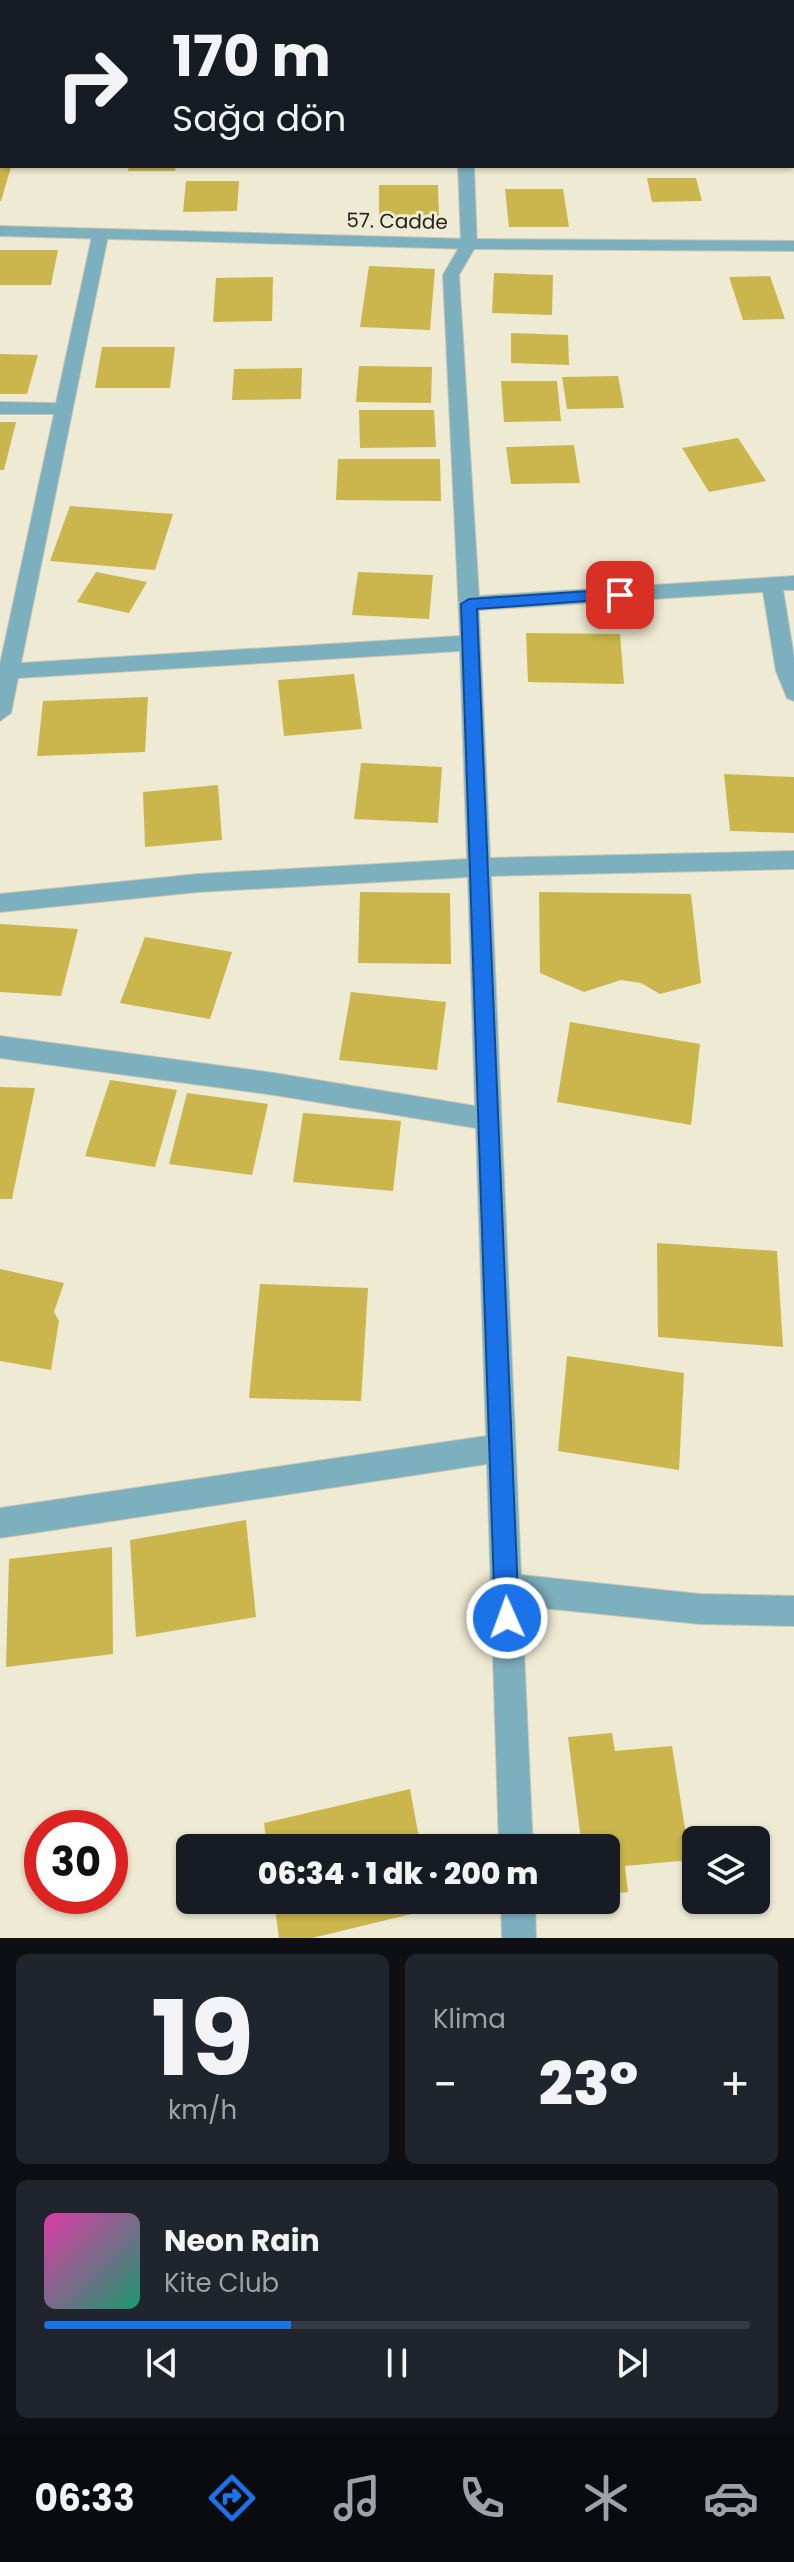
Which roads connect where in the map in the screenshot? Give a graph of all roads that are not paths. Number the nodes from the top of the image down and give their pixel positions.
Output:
1 (466, 168) edge
2 (0, 231) edge
3 (100, 236) junction
4 (469, 244) junction
5 (794, 246) edge
6 (0, 408) edge
7 (64, 409) junction
8 (794, 583) edge
9 (772, 585) junction
10 (0, 602) edge
11 (23, 603) junction
12 (469, 604) junction
13 (471, 643) junction
14 (9, 671) junction
15 (794, 693) edge
16 (0, 713) edge
17 (794, 860) edge
18 (479, 865) junction
19 (0, 903) edge
20 (0, 1047) edge
21 (488, 1119) junction
22 (500, 1448) junction
23 (0, 1523) edge
24 (506, 1589) junction
25 (794, 1611) edge
26 (515, 1834) edge
27 (518, 1914) edge
28 (519, 1938) edge

1 - 4 street
2 - 3 street, 57. Cadde
3 - 4 street, 57. Cadde
3 - 7 street
4 - 5 street, 57. Cadde
4 - 12 street
6 - 7 street
7 - 11 street
8 - 9 street
9 - 12 street
9 - 15 street
10 - 11 street
11 - 14 street
12 - 13 street
13 - 14 street
13 - 18 street
14 - 16 street
17 - 18 street
18 - 19 street
18 - 21 street
20 - 21 street
21 - 22 street
22 - 23 street
22 - 24 street
24 - 25 street
24 - 26 street
27 - 28 street

